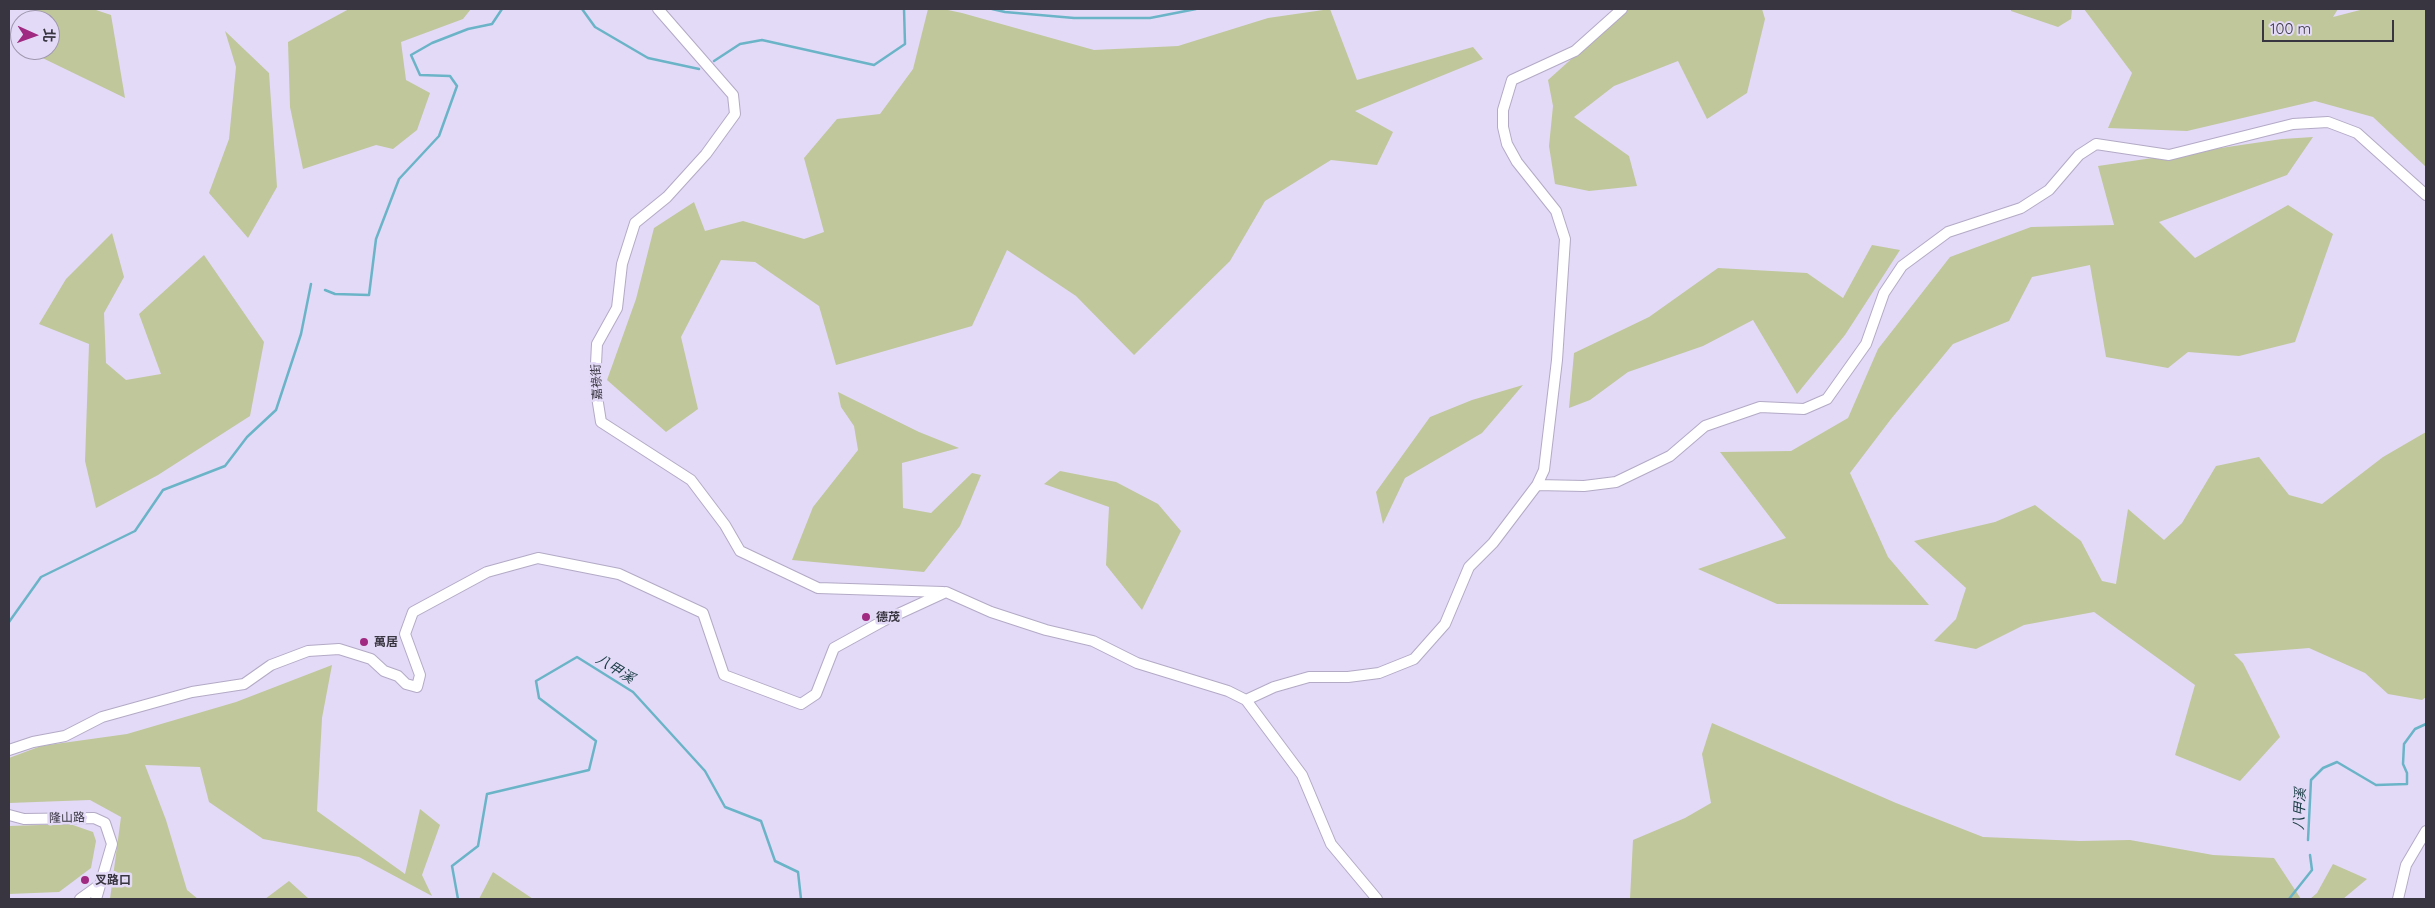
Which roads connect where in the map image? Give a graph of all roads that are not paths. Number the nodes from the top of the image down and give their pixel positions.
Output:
1 (658, 9) edge
2 (1622, 9) edge
3 (2426, 195) edge
4 (1537, 486) junction
5 (946, 592) junction
6 (1246, 700) junction
7 (9, 750) edge
8 (9, 815) edge
9 (2426, 831) edge
10 (98, 886) junction
11 (80, 899) edge
12 (96, 899) edge
13 (1377, 899) edge
14 (2398, 899) edge

1 - 5 street, 嘉祿街
2 - 4 street
3 - 4 street
4 - 6 street
5 - 6 street
5 - 7 street
6 - 13 street
8 - 10 street, 隆山路
9 - 14 street
10 - 11 street
10 - 12 street, 隆山路

